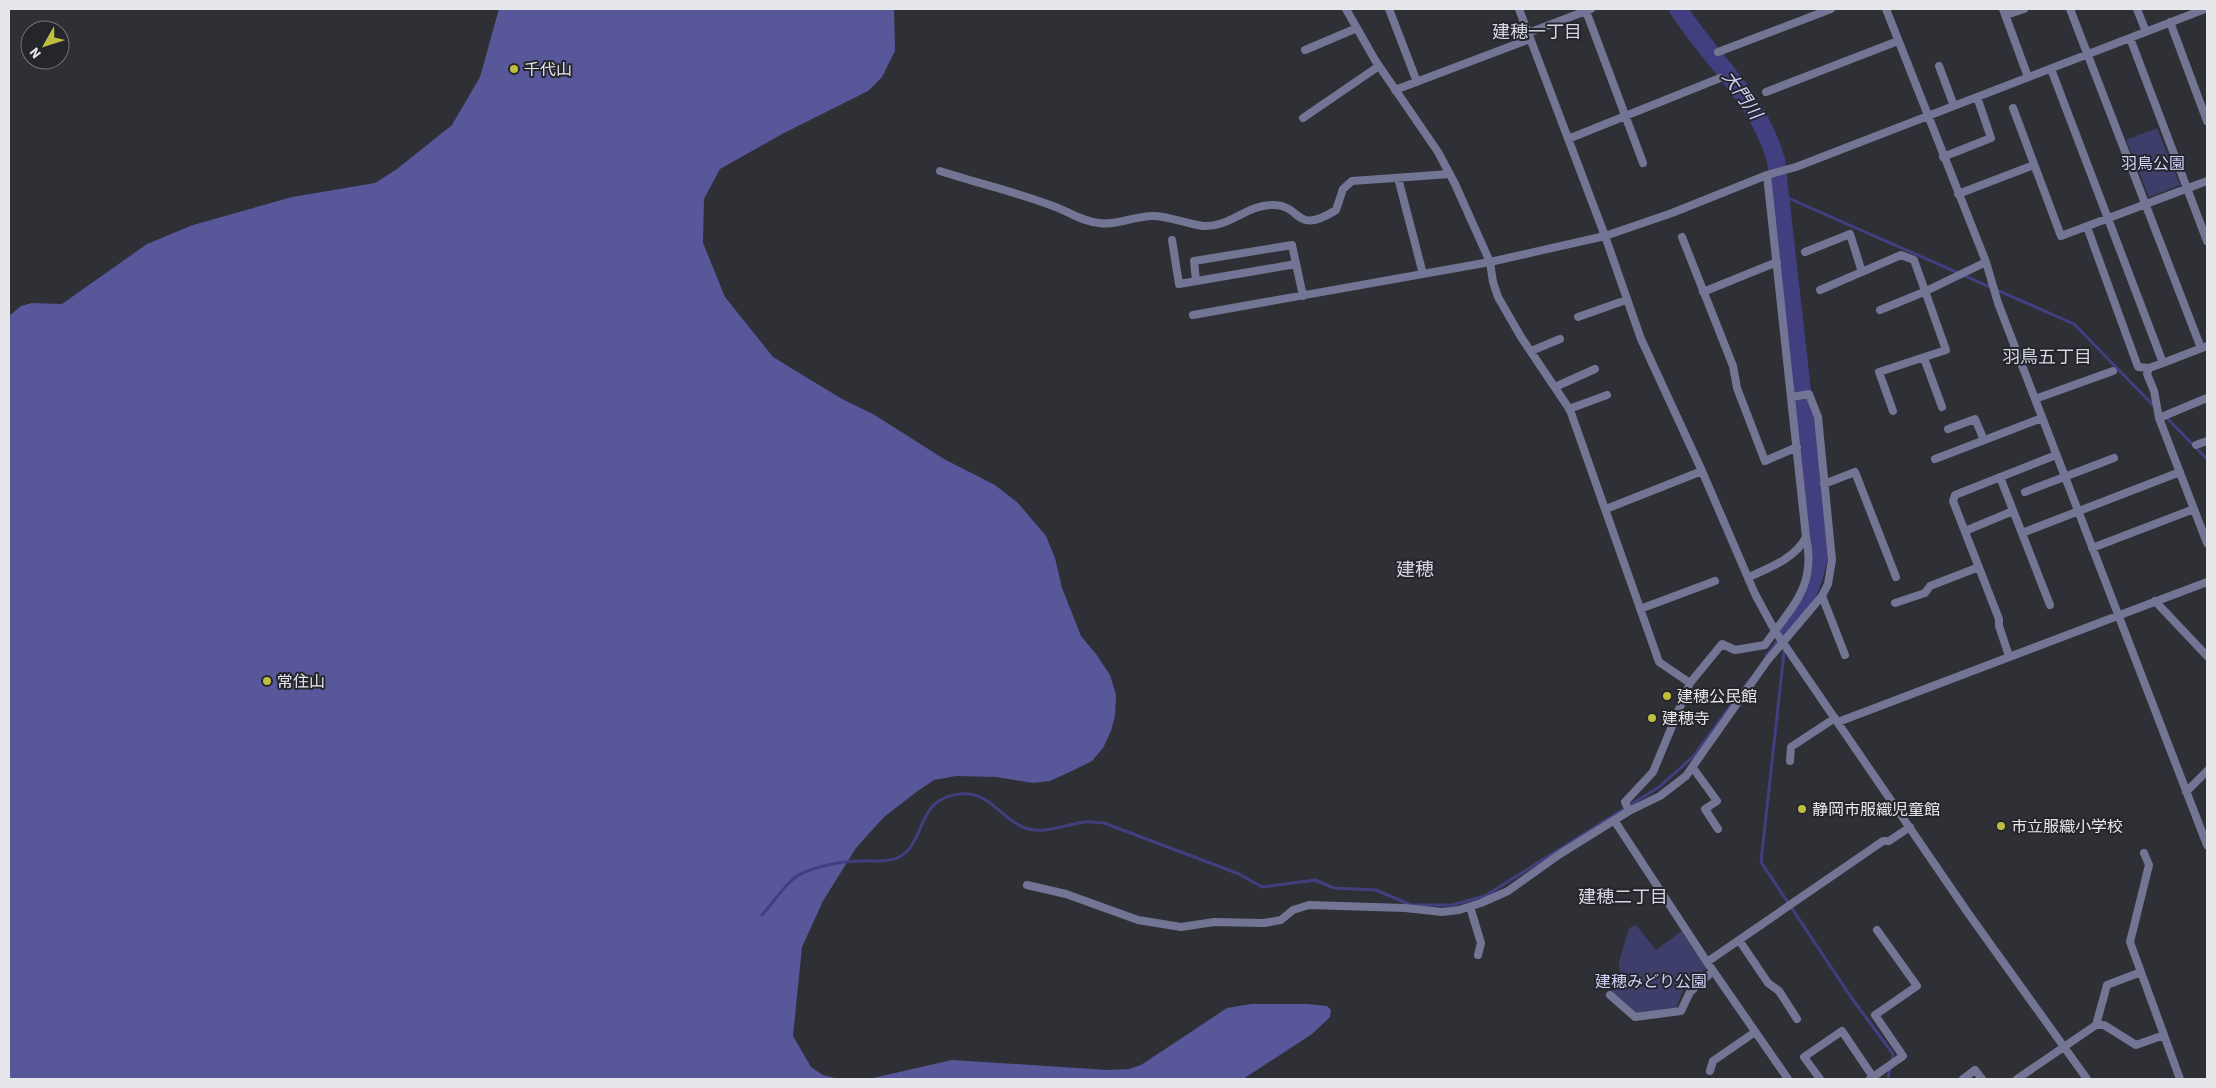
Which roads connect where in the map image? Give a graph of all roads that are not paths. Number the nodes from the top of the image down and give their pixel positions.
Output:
1 (1346, 9) edge
2 (1389, 9) edge
3 (1518, 9) edge
4 (1831, 9) edge
5 (1886, 9) edge
6 (2024, 9) edge
7 (2070, 9) edge
8 (2138, 9) edge
9 (2205, 9) edge
10 (1588, 10) edge
11 (2004, 12) edge
12 (2170, 22) junction
13 (1357, 28) junction
14 (2146, 32) junction
15 (1529, 36) junction
16 (2130, 38) junction
17 (1898, 41) junction
18 (1305, 50) dead end
19 (1718, 52) dead end
20 (2087, 54) junction
21 (1379, 66) junction
22 (1939, 66) dead end
23 (2050, 69) junction
24 (2028, 77) junction
25 (1720, 78) dead end
26 (1417, 82) junction
27 (1395, 90) junction
28 (1766, 92) dead end
29 (1977, 97) junction
30 (1954, 106) junction
31 (2013, 108) dead end
32 (1626, 116) junction
33 (1927, 117) junction
34 (1303, 118) dead end
35 (2207, 121) edge
36 (1568, 139) junction
37 (1943, 157) junction
38 (1643, 163) dead end
39 (2034, 165) junction
40 (940, 171) dead end
41 (1450, 174) junction
42 (1767, 175) junction
43 (1398, 178) junction
44 (2207, 181) edge
45 (2188, 189) junction
46 (1958, 194) junction
47 (2148, 205) junction
48 (2108, 220) junction
49 (2086, 227) junction
50 (1604, 236) junction
51 (1682, 237) dead end
52 (1172, 240) dead end
53 (2207, 241) edge
54 (1805, 252) dead end
55 (1490, 262) junction
56 (1777, 262) junction
57 (1986, 262) junction
58 (1296, 264) junction
59 (1862, 272) junction
60 (1423, 274) junction
61 (1196, 281) junction
62 (1820, 290) dead end
63 (1703, 292) junction
64 (1924, 292) junction
65 (1303, 296) junction
66 (1626, 300) junction
67 (1880, 310) dead end
68 (1192, 315) dead end
69 (1578, 317) dead end
70 (1560, 339) dead end
71 (2204, 347) edge
72 (1531, 351) junction
73 (1924, 358) junction
74 (2163, 363) junction
75 (2149, 368) junction
76 (1596, 369) dead end
77 (2113, 371) dead end
78 (1555, 387) junction
79 (1607, 394) dead end
80 (1792, 397) junction
81 (2207, 398) edge
82 (2035, 399) junction
83 (1942, 407) dead end
84 (1569, 409) junction
85 (1893, 411) dead end
86 (2042, 418) junction
87 (2159, 418) junction
88 (1948, 429) dead end
89 (1984, 440) junction
90 (2207, 441) edge
91 (2196, 445) dead end
92 (1797, 447) junction
93 (2056, 455) junction
94 (2114, 458) dead end
95 (1935, 459) dead end
96 (1702, 471) junction
97 (2180, 472) junction
98 (2064, 476) junction
99 (2000, 477) junction
100 (1824, 484) junction
101 (2025, 492) dead end
102 (1606, 509) junction
103 (2194, 509) junction
104 (2013, 511) junction
105 (2078, 512) junction
106 (1965, 531) junction
107 (2022, 533) junction
108 (1806, 537) junction
109 (2207, 543) edge
110 (2092, 548) junction
111 (1979, 568) junction
112 (1896, 577) dead end
113 (1750, 578) junction
114 (1716, 582) dead end
115 (2205, 585) edge
116 (1822, 596) junction
117 (2155, 601) junction
118 (1894, 604) dead end
119 (2050, 605) dead end
120 (1640, 609) junction
121 (2117, 615) junction
122 (1775, 631) junction
123 (1782, 643) junction
124 (1845, 655) dead end
125 (2009, 656) junction
126 (2207, 656) edge
127 (1690, 684) junction
128 (1836, 720) junction
129 (1790, 761) dead end
130 (1692, 768) junction
131 (2207, 771) edge
132 (2186, 792) junction
133 (1629, 811) junction
134 (1614, 820) junction
135 (1910, 828) junction
136 (1718, 829) dead end
137 (2205, 829) edge
138 (2207, 845) edge
139 (2144, 853) dead end
140 (1027, 885) dead end
141 (1470, 907) junction
142 (1877, 930) dead end
143 (1739, 940) junction
144 (1478, 955) dead end
145 (1707, 962) junction
146 (1713, 971) junction
147 (2141, 972) junction
148 (1610, 995) dead end
149 (1797, 1019) dead end
150 (2096, 1025) junction
151 (1755, 1032) junction
152 (2164, 1036) junction
153 (2064, 1048) junction
154 (1710, 1071) dead end
155 (1871, 1078) edge
156 (1788, 1079) edge
157 (1820, 1079) edge
158 (1962, 1079) edge
159 (1982, 1079) edge
160 (2017, 1079) edge
161 (2087, 1079) edge
162 (2180, 1079) edge

1 - 13 street
2 - 26 street
3 - 15 street
4 - 19 street
5 - 17 street
6 - 11 street
7 - 20 street
8 - 14 street
9 - 12 street
10 - 15 street
10 - 32 street
11 - 24 street
12 - 14 street
12 - 35 street
13 - 18 street
13 - 21 street
14 - 16 street
15 - 26 street
15 - 36 street
16 - 20 street
16 - 45 street
17 - 28 street
17 - 33 street
20 - 23 street
20 - 47 street
21 - 27 street
21 - 34 street
22 - 30 street
23 - 24 street
23 - 48 street
24 - 29 street
25 - 32 street
26 - 27 street
27 - 41 street
29 - 30 street
29 - 37 street
30 - 33 street
31 - 39 street
32 - 36 street
32 - 38 street
33 - 37 street
33 - 42 street
36 - 50 street
37 - 46 street
39 - 46 street
39 - 49 street
40 - 43 street
41 - 43 street
41 - 55 street
42 - 50 street
42 - 56 street
43 - 60 street
44 - 45 street
45 - 47 street
45 - 53 street
46 - 57 street
47 - 48 street
47 - 71 street
48 - 49 street
48 - 74 street
49 - 75 street
50 - 55 street
50 - 66 street
51 - 63 street
52 - 61 street
54 - 59 street
55 - 60 street
55 - 72 street
56 - 63 street
56 - 80 street
57 - 64 street
57 - 82 street
58 - 61 street
58 - 61 street
58 - 65 street
59 - 62 street
59 - 64 street
60 - 65 street
63 - 92 street
64 - 67 street
64 - 73 street
65 - 68 street
66 - 69 street
66 - 96 street
70 - 72 street
71 - 74 street
72 - 78 street
73 - 83 street
73 - 85 street
74 - 75 street
75 - 87 street
76 - 78 street
77 - 82 street
78 - 84 street
79 - 84 street
80 - 92 street
80 - 100 street
81 - 87 street
82 - 86 street
84 - 102 street
86 - 89 street
86 - 93 street
87 - 97 street
88 - 89 street
89 - 95 street
90 - 91 street
92 - 108 street
93 - 98 street
93 - 99 street
94 - 98 street
96 - 102 street
96 - 113 street
97 - 103 street
97 - 105 street
98 - 101 street
98 - 105 street
99 - 104 street
99 - 106 street
100 - 112 street
100 - 116 street
102 - 120 street
103 - 109 street
103 - 110 street
104 - 106 street
104 - 107 street
105 - 107 street
105 - 110 street
106 - 111 street
107 - 119 street
108 - 113 street
108 - 122 street
110 - 121 street
111 - 118 street
111 - 125 street
113 - 122 street
114 - 120 street
115 - 117 street
116 - 123 street
116 - 124 street
117 - 121 street
117 - 126 street
120 - 127 street
121 - 125 street
121 - 132 street
122 - 123 street
122 - 127 street
123 - 128 street
123 - 130 street
125 - 128 street
127 - 133 street
128 - 129 street
128 - 135 street
130 - 133 street
130 - 136 street
131 - 132 street
132 - 137 street
133 - 134 street
134 - 141 street
134 - 145 street
135 - 143 street
135 - 153 street
137 - 138 street
139 - 147 street
140 - 141 street
141 - 144 street
142 - 155 street
143 - 145 street
143 - 149 street
145 - 146 street
146 - 148 street
146 - 151 street
147 - 150 street
147 - 152 street
150 - 152 street
150 - 153 street
151 - 154 street
151 - 156 street
152 - 162 street
153 - 160 street
153 - 161 street
155 - 157 street
158 - 159 street

